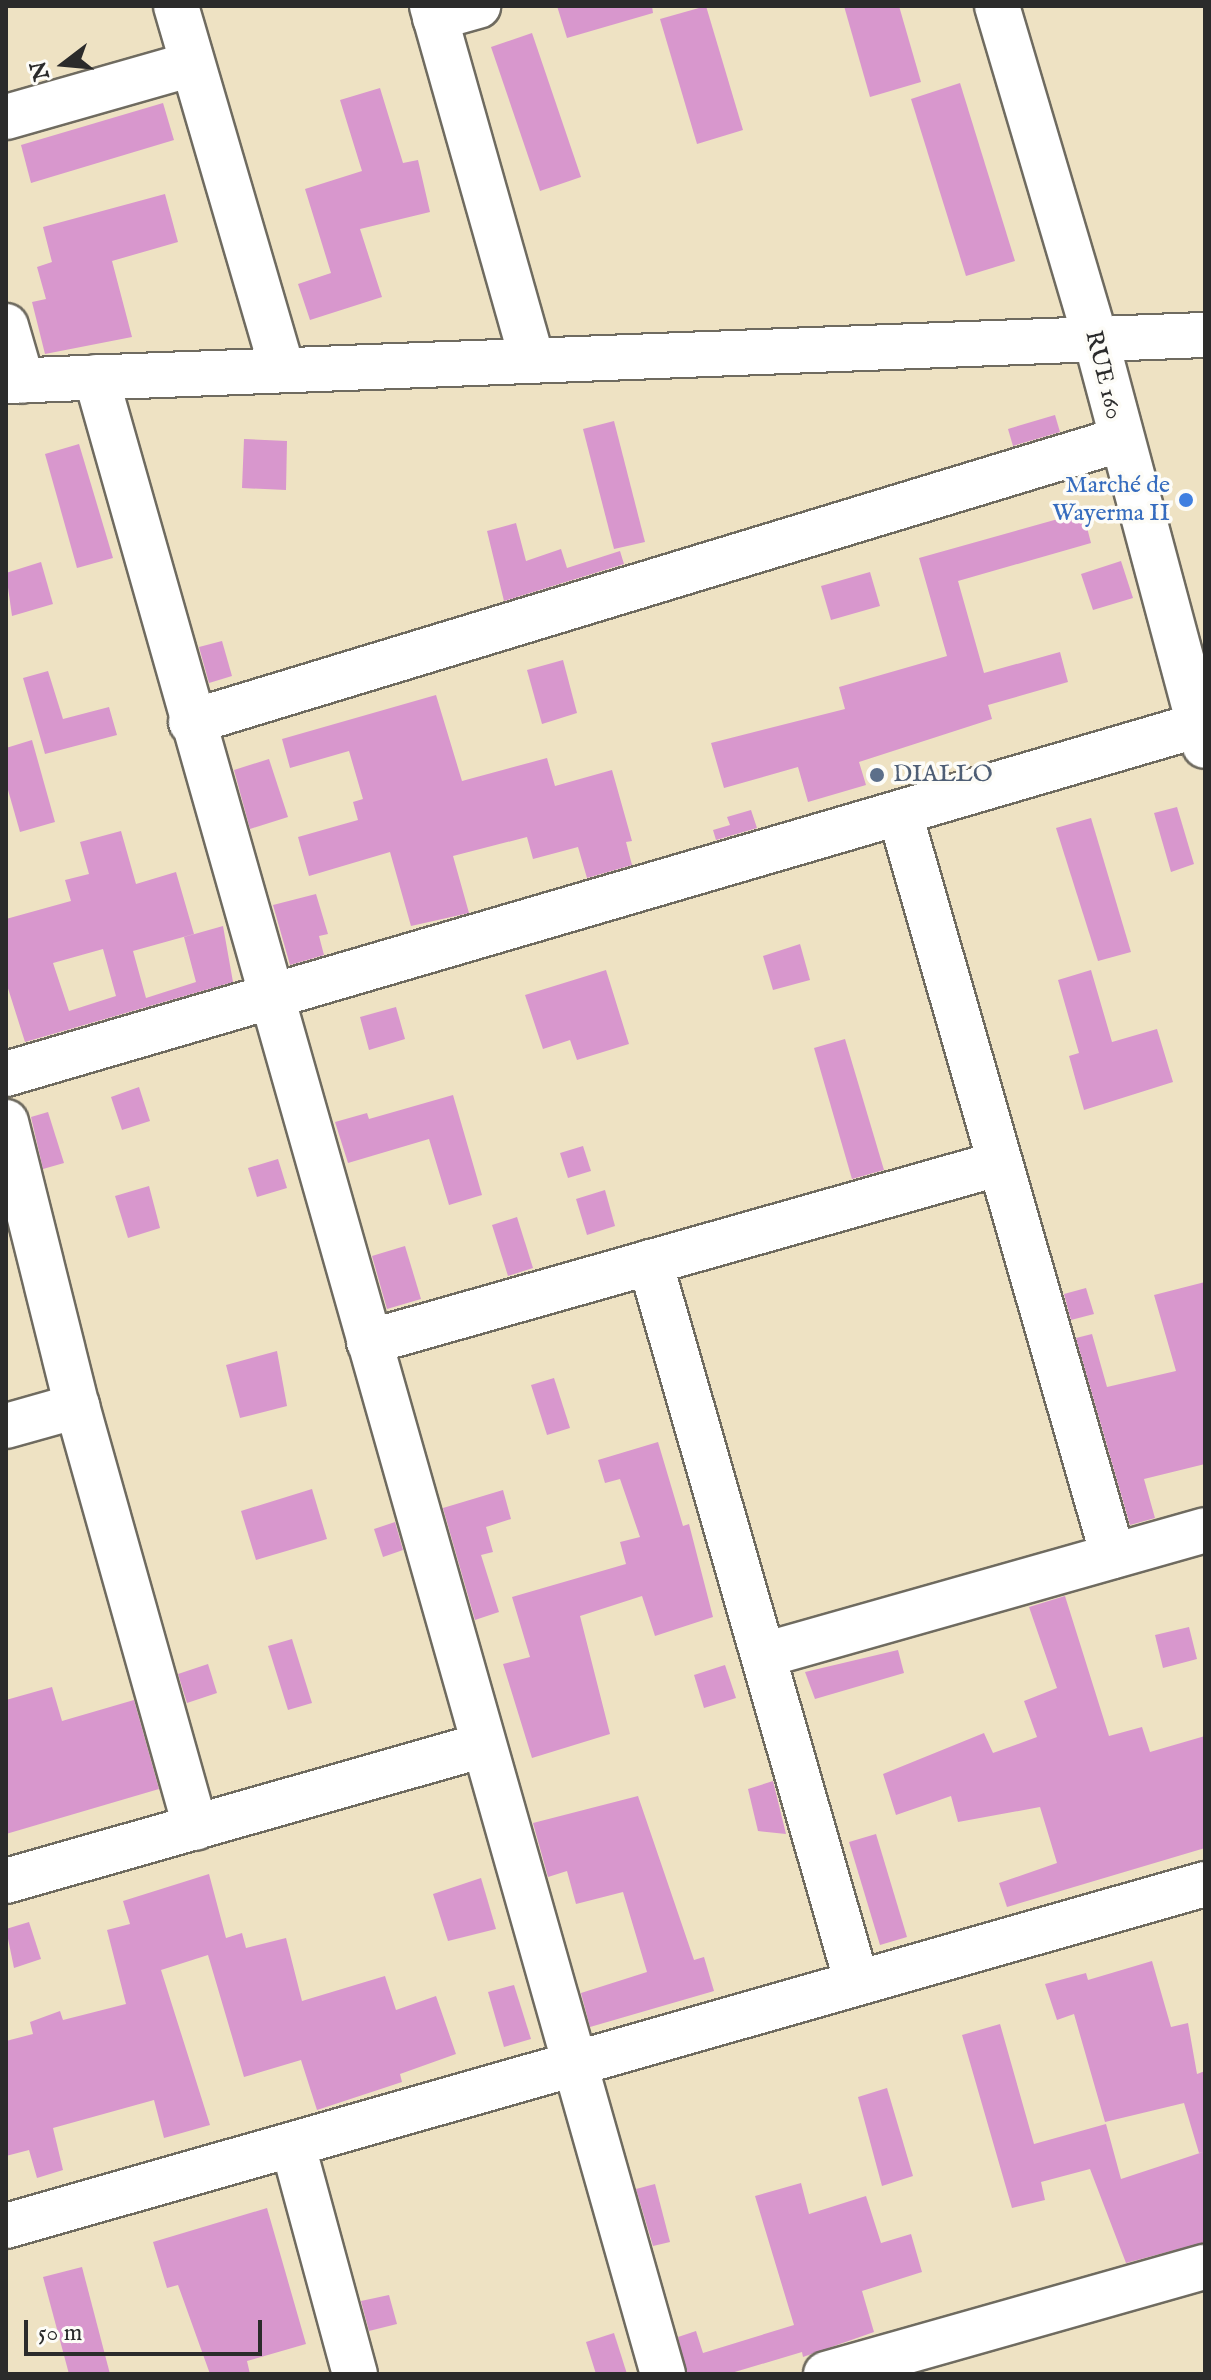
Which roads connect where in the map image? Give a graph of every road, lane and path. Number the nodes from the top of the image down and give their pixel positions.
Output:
1 (176, 6) edge
2 (478, 6) edge
3 (997, 6) edge
4 (434, 12) edge
5 (192, 64) junction
6 (6, 117) edge
7 (6, 326) edge
8 (1205, 335) edge
9 (1096, 340) junction
10 (532, 359) junction
11 (282, 368) junction
12 (96, 377) junction
13 (14, 381) edge
14 (1119, 440) junction
15 (191, 722) junction
16 (1202, 735) edge
17 (900, 814) junction
18 (271, 993) junction
19 (6, 1074) edge
20 (6, 1122) edge
21 (997, 1164) junction
22 (650, 1262) junction
23 (369, 1342) junction
24 (77, 1406) junction
25 (6, 1426) edge
26 (1205, 1530) edge
27 (1113, 1556) junction
28 (764, 1655) junction
29 (482, 1745) junction
30 (196, 1828) junction
31 (6, 1881) edge
32 (1203, 1891) edge
33 (857, 1983) junction
34 (577, 2065) junction
35 (293, 2146) junction
36 (6, 2226) edge
37 (1205, 2267) edge
38 (959, 2356) edge
39 (355, 2374) edge
40 (663, 2374) edge
41 (826, 2374) edge

1 - 5 street
2 - 4 street
3 - 9 street, RUE 160
4 - 10 street
5 - 6 street
5 - 11 street
7 - 13 street
8 - 9 street
9 - 10 street
9 - 14 street, RUE 160
10 - 11 street
11 - 12 street
12 - 13 street
12 - 15 street
14 - 15 street
14 - 16 street, RUE 160
15 - 18 street
16 - 17 street
17 - 18 street
17 - 21 street
18 - 19 street
18 - 23 street
20 - 24 street
21 - 22 street
21 - 27 street
22 - 23 street
22 - 28 street
23 - 29 street
24 - 25 street
24 - 30 street
26 - 27 street
27 - 28 street
28 - 33 street
29 - 30 street
29 - 34 street
30 - 31 street
32 - 33 street
33 - 34 street
34 - 35 street
34 - 40 street
35 - 36 street
35 - 39 street
37 - 38 street
38 - 41 street

